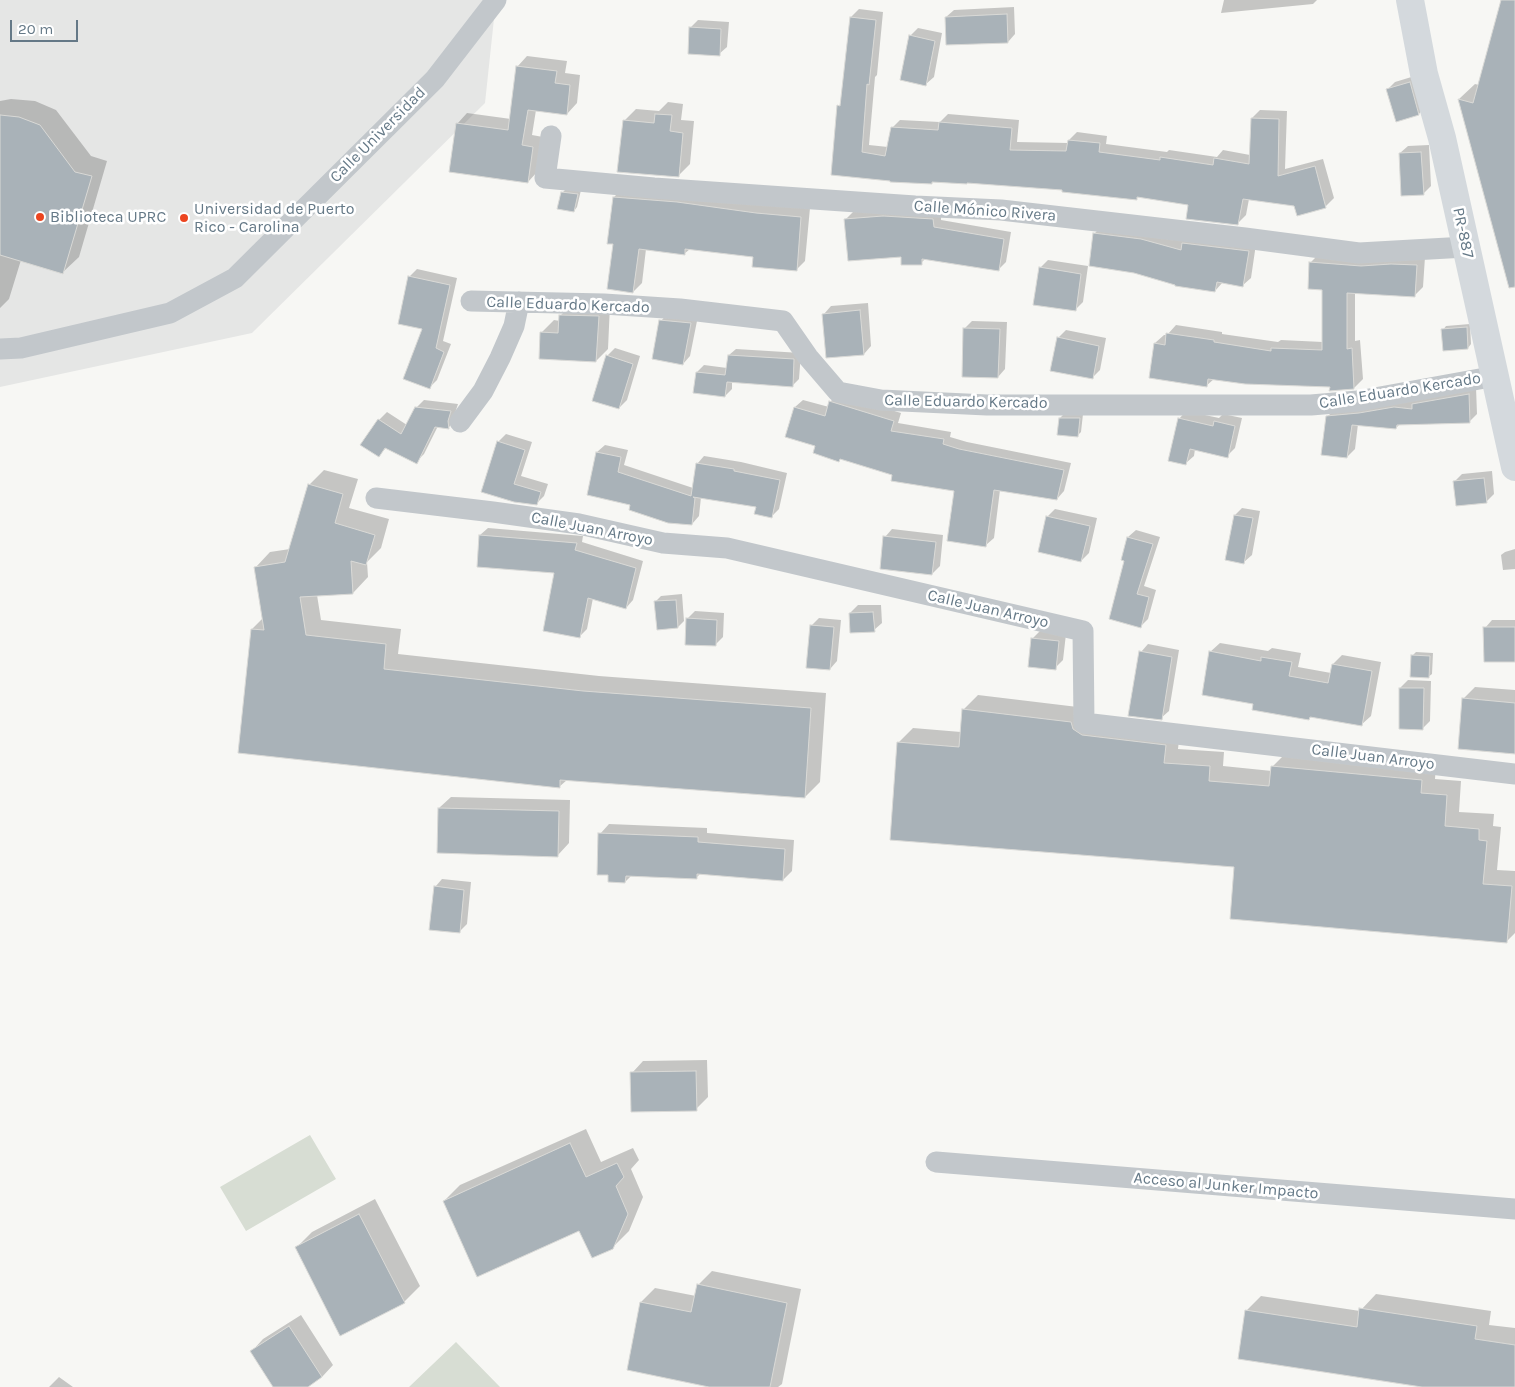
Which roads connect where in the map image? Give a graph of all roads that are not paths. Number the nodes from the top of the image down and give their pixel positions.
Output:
1 (496, 0) edge
2 (1410, 0) edge
3 (551, 136) dead end
4 (1466, 247) junction
5 (471, 301) dead end
6 (519, 302) junction
7 (0, 349) edge
8 (1496, 376) junction
9 (460, 422) dead end
10 (1515, 467) edge
11 (376, 498) dead end
12 (1515, 774) edge
13 (936, 1162) dead end
14 (1515, 1209) edge

1 - 7 street, Calle Universidad
2 - 4 street, PR-887
3 - 4 street, Calle Mónico Rivera
4 - 8 street, PR-887
5 - 6 street, Calle Eduardo Kercado
6 - 8 street, Calle Eduardo Kercado
6 - 9 street
8 - 10 street, PR-887
11 - 12 street, Calle Juan Arroyo
13 - 14 street, Acceso al Junker Impacto

